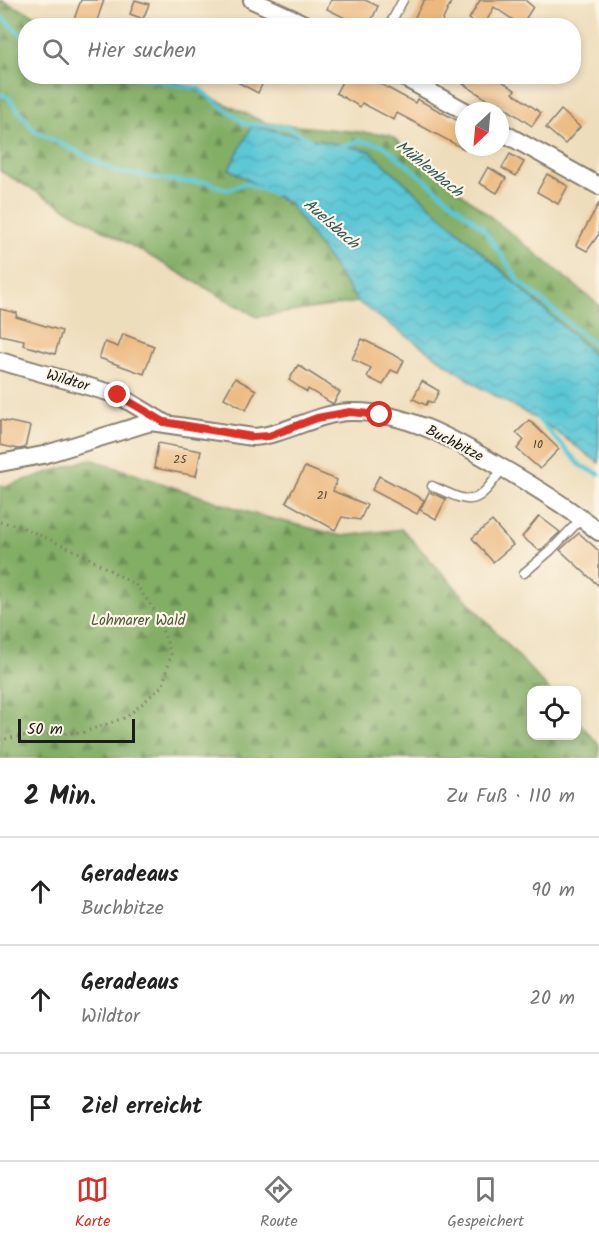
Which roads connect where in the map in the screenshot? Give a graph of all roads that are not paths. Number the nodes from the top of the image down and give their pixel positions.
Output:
1 (252, 0) edge
2 (403, 0) edge
3 (291, 18) edge
4 (393, 18) edge
5 (416, 84) edge
6 (455, 106) edge
7 (509, 135) edge
8 (599, 186) edge
9 (0, 361) edge
10 (164, 422) junction
11 (0, 463) edge
12 (503, 468) junction
13 (432, 486) dead end
14 (582, 518) junction
15 (599, 532) edge
16 (524, 573) dead end

1 - 3 street
2 - 4 lane
5 - 6 street
7 - 8 street
9 - 10 street, Wildtor
10 - 11 street, Buchbitze
10 - 12 street, Buchbitze
12 - 13 lane
12 - 14 street, Buchbitze
14 - 15 street, Buchbitze
14 - 16 lane

